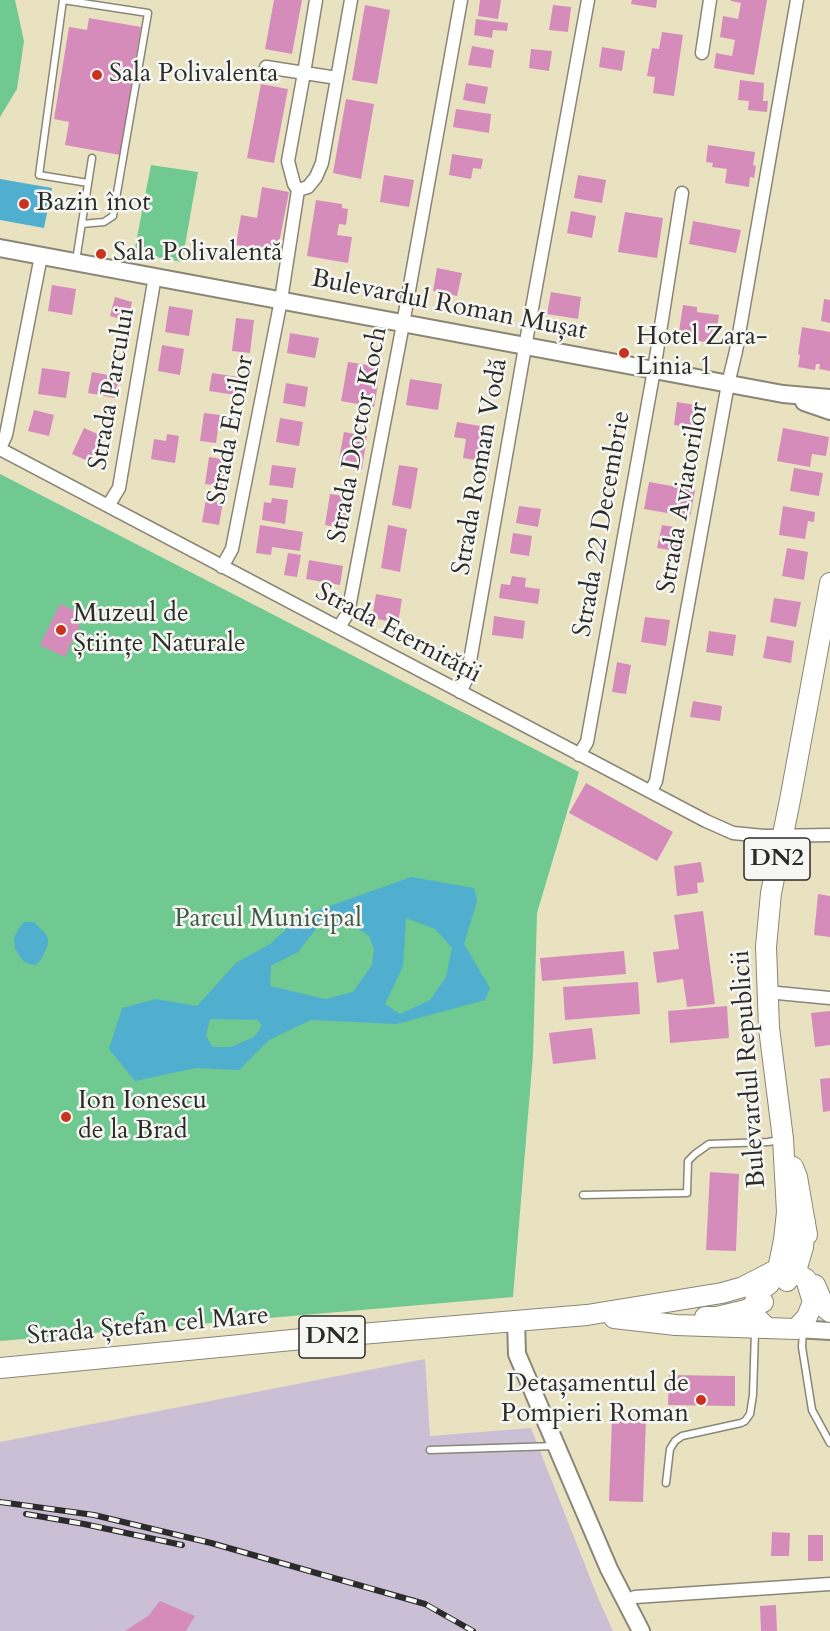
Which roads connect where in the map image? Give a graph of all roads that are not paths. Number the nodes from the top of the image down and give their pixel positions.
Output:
1 (63, 0) edge
2 (316, 0) edge
3 (351, 0) edge
4 (461, 0) edge
5 (588, 0) edge
6 (710, 0) edge
7 (797, 0) edge
8 (702, 53) dead end
9 (266, 68) dead end
10 (304, 73) junction
11 (337, 78) junction
12 (92, 158) dead end
13 (88, 183) junction
14 (298, 190) junction
15 (682, 192) dead end
16 (82, 224) junction
17 (0, 248) edge
18 (41, 256) junction
19 (76, 262) junction
20 (155, 276) junction
21 (280, 300) junction
22 (403, 324) junction
23 (525, 347) junction
24 (654, 370) junction
25 (728, 384) junction
26 (783, 394) junction
27 (830, 398) edge
28 (830, 411) edge
29 (0, 448) edge
30 (108, 506) junction
31 (222, 567) junction
32 (830, 583) edge
33 (339, 627) junction
34 (460, 692) junction
35 (579, 755) junction
36 (651, 791) junction
37 (830, 835) edge
38 (782, 836) junction
39 (767, 992) junction
40 (830, 998) edge
41 (783, 1139) junction
42 (583, 1195) dead end
43 (805, 1222) junction
44 (786, 1270) junction
45 (819, 1301) edge
46 (754, 1306) junction
47 (587, 1315) junction
48 (516, 1321) junction
49 (648, 1321) junction
50 (761, 1328) junction
51 (799, 1330) junction
52 (830, 1331) edge
53 (0, 1368) edge
54 (830, 1443) edge
55 (556, 1446) junction
56 (430, 1450) dead end
57 (666, 1483) dead end
58 (830, 1584) edge
59 (626, 1601) junction
60 (642, 1627) edge

1 - 13 lane
1 - 16 lane
2 - 10 street
3 - 11 street
4 - 22 street, Strada Doctor Koch
5 - 23 street, Strada Roman Vodă
6 - 8 street
7 - 25 street, Strada Aviatorilor
9 - 10 street
10 - 11 street
10 - 14 street
11 - 14 street
12 - 13 lane
13 - 16 lane
14 - 21 street, Strada Eroilor
15 - 24 street, Strada 22 Decembrie
16 - 19 lane
17 - 18 street, Bulevardul Roman Mușat
18 - 19 street, Bulevardul Roman Mușat
18 - 29 street
19 - 20 street, Bulevardul Roman Mușat
20 - 21 street, Bulevardul Roman Mușat
20 - 30 street, Strada Parcului
21 - 22 street, Bulevardul Roman Mușat
21 - 31 street, Strada Eroilor
22 - 23 street, Bulevardul Roman Mușat
22 - 33 street, Strada Doctor Koch
23 - 24 street, Bulevardul Roman Mușat
23 - 34 street, Strada Roman Vodă
24 - 25 street, Bulevardul Roman Mușat
24 - 35 street, Strada 22 Decembrie
25 - 26 street, Bulevardul Roman Mușat
25 - 36 street, Strada Aviatorilor
26 - 27 street, Bulevardul Roman Mușat
26 - 28 street, Bulevardul Roman Mușat
29 - 30 street, Strada Eternității
30 - 31 street, Strada Eternității
31 - 33 street, Strada Eternității
32 - 38 main road, Bulevardul Republicii / DN2
33 - 34 street, Strada Eternității
34 - 35 street, Strada Eternității
35 - 36 street, Strada Eternității
36 - 38 street, Strada Eternității
37 - 38 street, Strada Eternității
38 - 39 main road, Bulevardul Republicii / DN2
39 - 40 street
39 - 41 main road, Bulevardul Republicii / DN2
41 - 42 lane
41 - 43 main road, DN2
41 - 44 main road, Bulevardul Republicii / DN2
43 - 44 main road, DN2
43 - 45 main road
44 - 45 main road
44 - 46 main road
44 - 47 main road, DN2
45 - 51 main road
46 - 49 main road, DN2
46 - 50 main road
47 - 48 main road, Strada Ștefan cel Mare / DN2
47 - 49 main road, DN2
48 - 53 main road, Strada Ștefan cel Mare / DN2
48 - 55 street
49 - 50 main road, DN2
50 - 51 main road, DN2
50 - 57 lane
51 - 52 street
51 - 54 lane
55 - 56 lane
55 - 59 street
58 - 59 street
59 - 60 street

